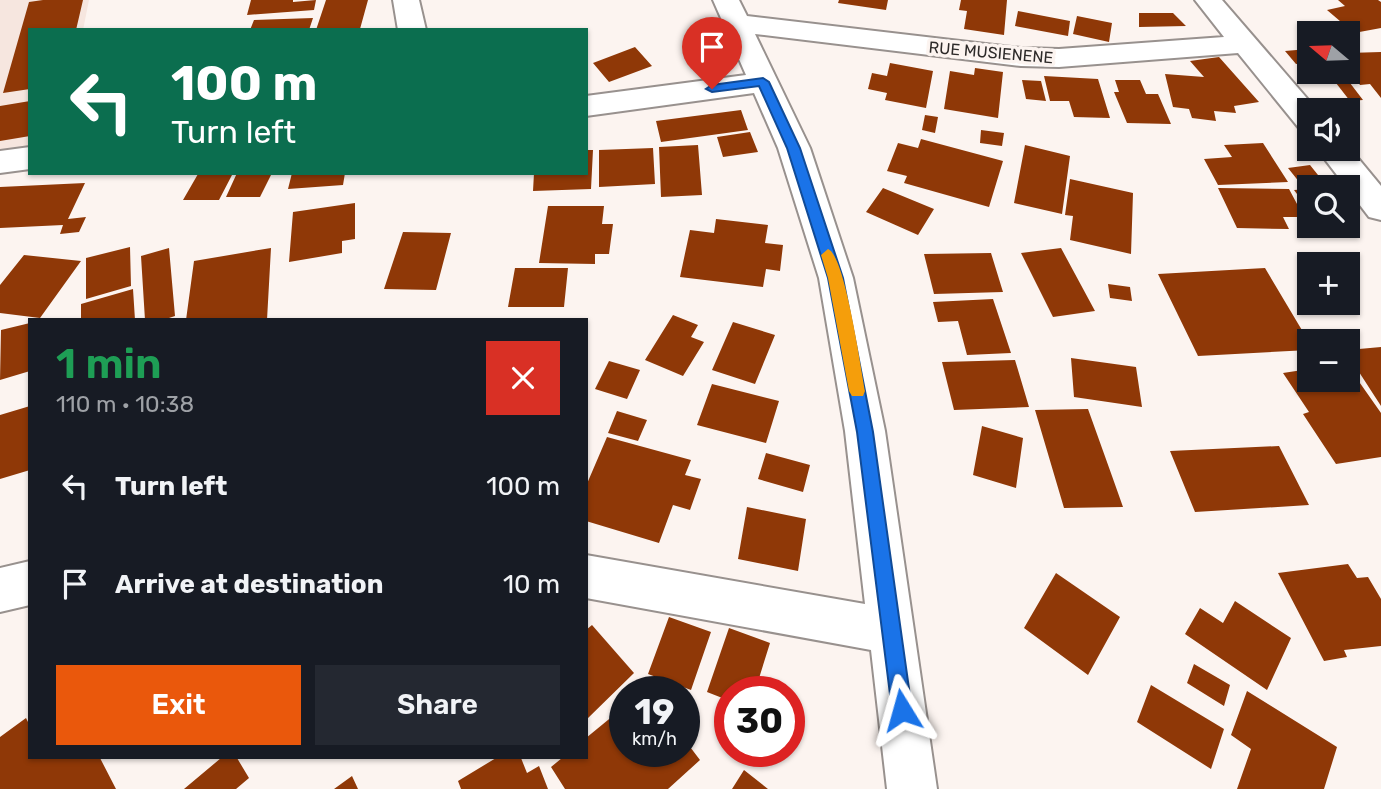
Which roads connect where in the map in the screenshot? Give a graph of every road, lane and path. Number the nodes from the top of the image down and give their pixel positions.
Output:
1 (406, 0) edge
2 (1209, 0) edge
3 (1216, 0) edge
4 (732, 12) edge
5 (412, 28) edge
6 (1247, 44) junction
7 (763, 82) junction
8 (1297, 105) edge
9 (588, 106) edge
10 (28, 158) edge
11 (1343, 161) edge
12 (0, 162) edge
13 (1381, 208) edge
14 (588, 576) edge
15 (28, 583) edge
16 (0, 590) edge
17 (891, 631) junction
18 (912, 789) edge

1 - 5 street
2 - 3 street
2 - 6 street
4 - 6 street, RUE MUSIENENE
4 - 7 street
6 - 8 street
7 - 9 street
7 - 17 street
10 - 12 street
11 - 13 street
14 - 17 street
15 - 16 street
17 - 18 street

